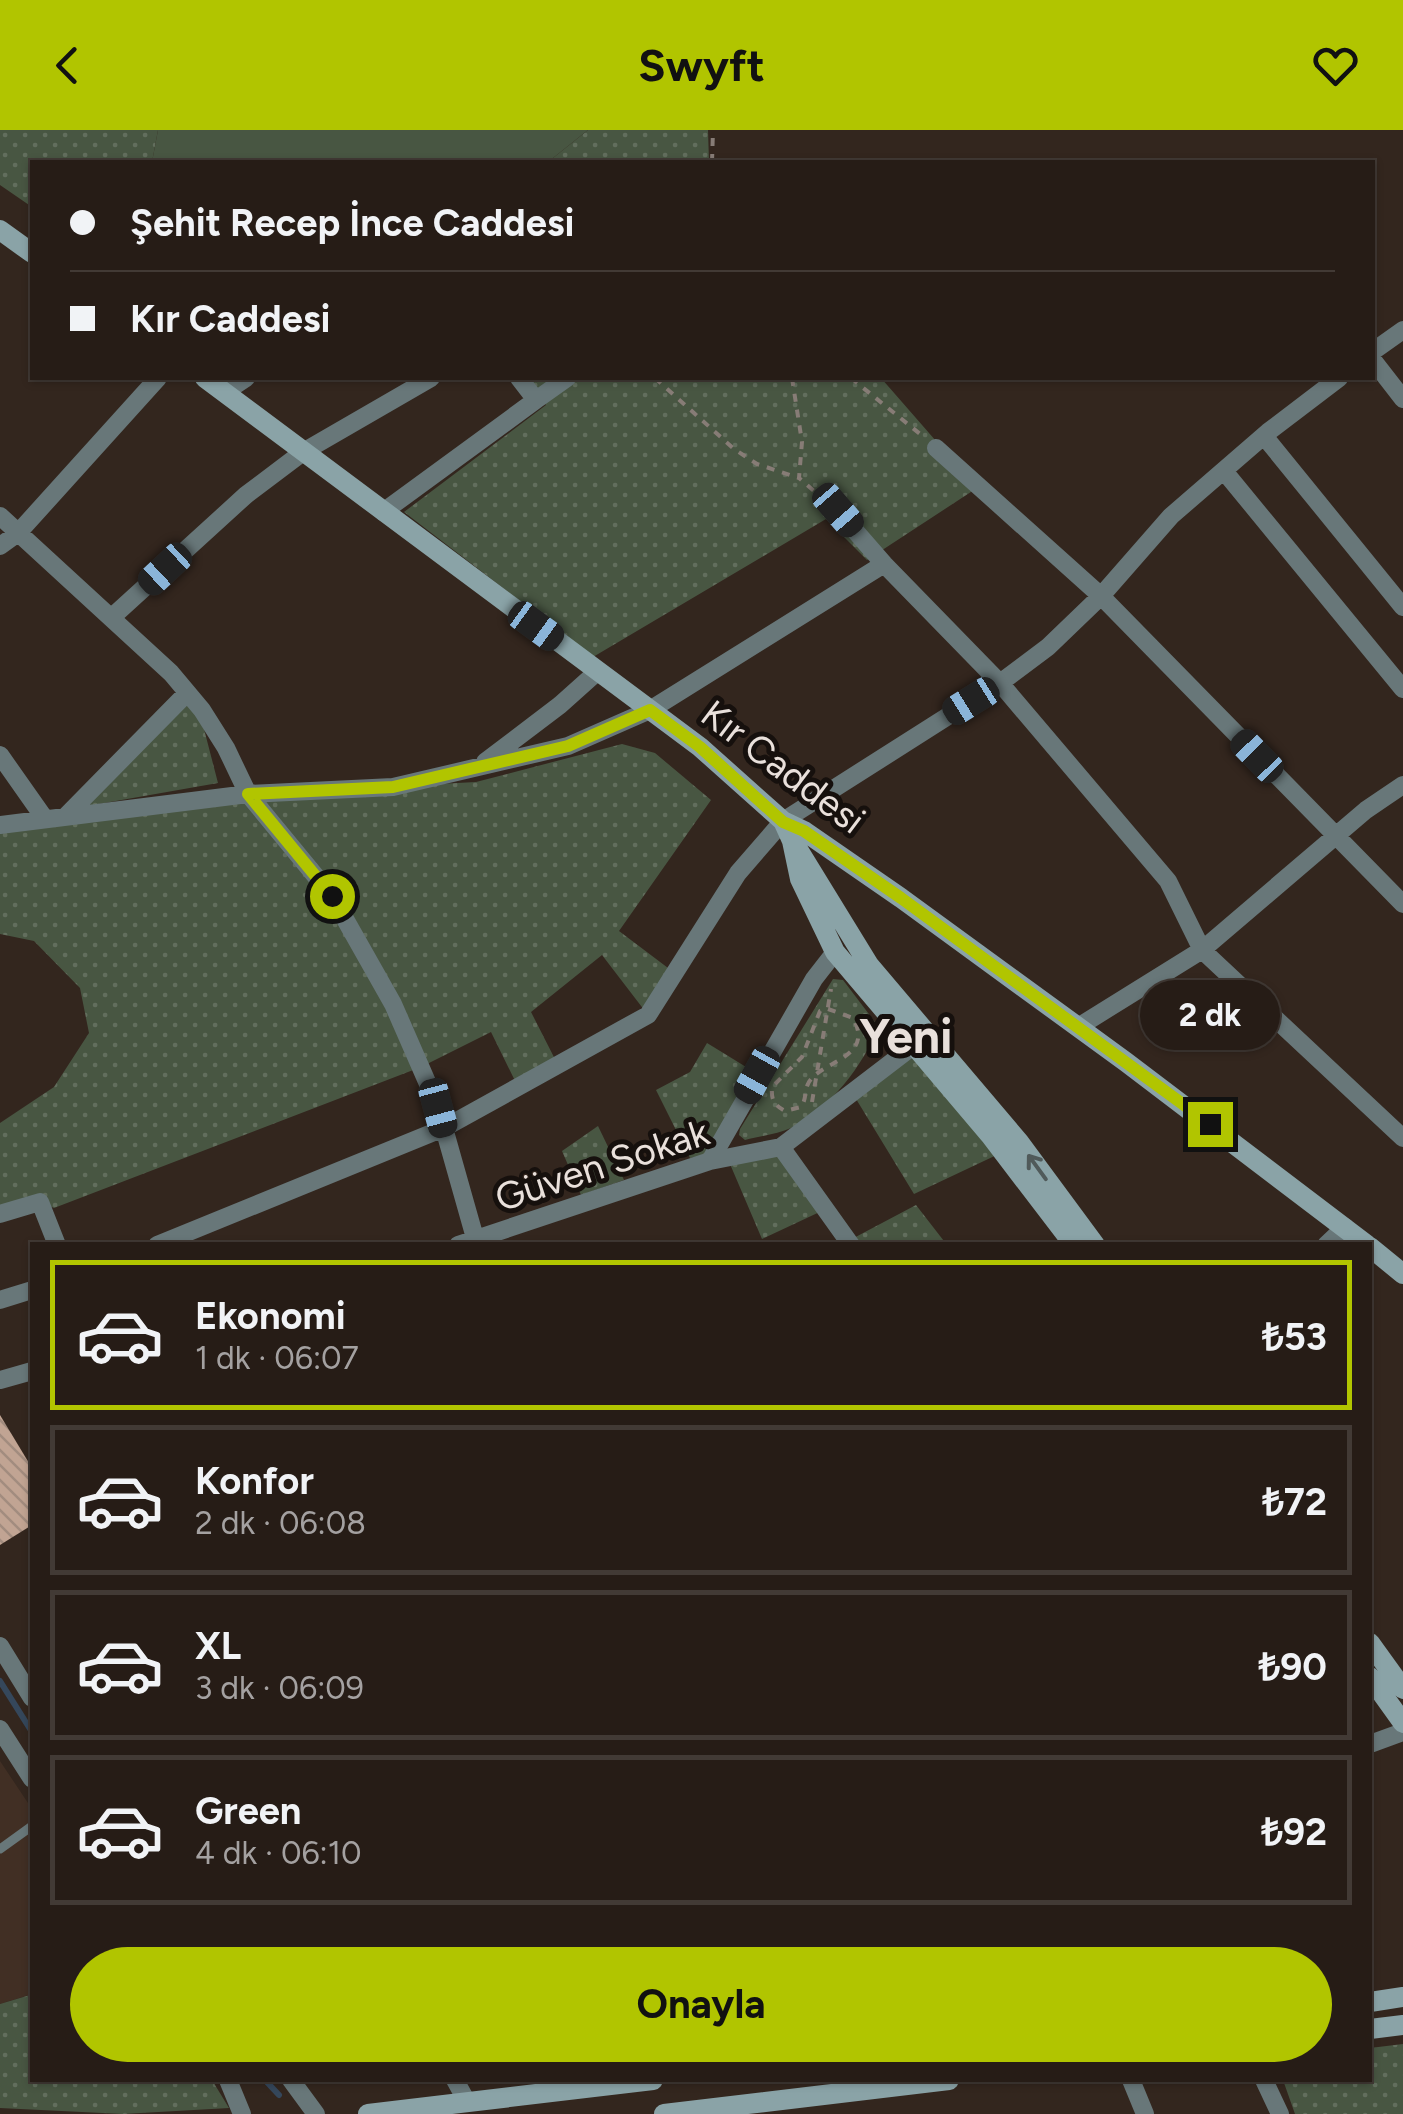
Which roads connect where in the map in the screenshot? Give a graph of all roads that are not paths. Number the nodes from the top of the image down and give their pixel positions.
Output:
1 (0, 230) edge
2 (30, 251) edge
3 (1403, 330) edge
4 (1375, 350) edge
5 (1375, 364) edge
6 (156, 380) edge
7 (209, 380) edge
8 (243, 380) edge
9 (428, 380) edge
10 (521, 380) edge
11 (563, 380) edge
12 (1336, 380) edge
13 (225, 392) junction
14 (1403, 399) edge
15 (536, 400) junction
16 (1264, 436) junction
17 (936, 448) road end
18 (303, 452) junction
19 (1224, 470) junction
20 (838, 510) road end
21 (383, 512) junction
22 (0, 516) edge
23 (18, 533) junction
24 (0, 546) edge
25 (884, 564) junction
26 (1101, 596) junction
27 (1403, 607) edge
28 (111, 618) junction
29 (598, 671) junction
30 (1000, 683) junction
31 (1403, 689) edge
32 (188, 694) junction
33 (650, 710) junction
34 (0, 755) edge
35 (482, 764) junction
36 (1403, 785) edge
37 (248, 794) junction
38 (65, 816) junction
39 (45, 819) junction
40 (0, 824) edge
41 (787, 831) junction
42 (1335, 836) junction
43 (1403, 904) edge
44 (1202, 950) junction
45 (835, 952) junction
46 (1078, 1028) junction
47 (913, 1046) junction
48 (444, 1128) junction
49 (1403, 1138) edge
50 (781, 1147) junction
51 (710, 1161) junction
52 (0, 1214) edge
53 (1345, 1227) junction
54 (57, 1242) edge
55 (163, 1242) edge
56 (470, 1242) edge
57 (473, 1242) edge
58 (849, 1242) edge
59 (1072, 1242) edge
60 (1093, 1242) edge
61 (1329, 1242) edge
62 (1363, 1242) edge
63 (1372, 1249) edge
64 (1403, 1274) edge
65 (30, 1291) edge
66 (0, 1300) edge
67 (30, 1372) edge
68 (0, 1380) edge
69 (0, 1646) edge
70 (1372, 1646) edge
71 (1372, 1680) edge
72 (1403, 1690) edge
73 (30, 1695) edge
74 (1403, 1723) edge
75 (0, 1730) edge
76 (1403, 1732) edge
77 (1372, 1743) edge
78 (30, 1776) edge
79 (30, 1827) edge
80 (0, 1849) edge
81 (1403, 1997) edge
82 (1372, 2002) edge
83 (1403, 2026) edge
84 (1372, 2030) edge
85 (229, 2082) edge
86 (292, 2082) edge
87 (456, 2082) edge
88 (634, 2082) edge
89 (937, 2082) edge
90 (1133, 2082) edge
91 (1265, 2082) edge
92 (466, 2100) junction
93 (793, 2106) edge
94 (242, 2114) edge
95 (316, 2114) edge
96 (368, 2114) edge
97 (664, 2114) edge
98 (1145, 2114) edge
99 (1280, 2114) edge

1 - 2 main road
3 - 4 street
5 - 14 street
6 - 23 street
7 - 13 main road, Kır Caddesi
8 - 13 street
9 - 18 street
10 - 15 street
11 - 15 street
12 - 16 street
13 - 18 main road, Kır Caddesi
15 - 21 street
16 - 19 street
16 - 27 street
17 - 26 street
18 - 21 main road, Kır Caddesi
18 - 28 street
19 - 26 street
19 - 31 street
20 - 25 street
21 - 29 main road, Kır Caddesi
22 - 23 street
23 - 24 street
23 - 28 street
25 - 30 street
25 - 33 street
26 - 30 street
26 - 42 street
28 - 32 street
29 - 33 main road, Kır Caddesi
29 - 35 street
30 - 41 street
30 - 44 street
32 - 37 street
32 - 38 street
33 - 35 street
33 - 41 main road, Kır Caddesi
34 - 39 street
35 - 37 street
36 - 42 street
37 - 38 street
37 - 48 street
38 - 39 street
39 - 40 street
41 - 45 main road
41 - 46 main road, Kır Caddesi
41 - 48 street
60 -> 41 main road
42 - 43 street
42 - 44 street
44 - 46 street
44 - 49 street
45 - 47 main road
45 - 51 street
46 - 53 main road, Kır Caddesi
47 - 50 street, Güven Sokak
47 - 59 main road
48 - 55 street
48 - 56 street
50 - 51 street, Güven Sokak
50 - 58 street
51 - 57 street, Güven Sokak
52 - 54 street
53 - 61 street
53 - 62 main road, Kır Caddesi
63 - 64 main road, Kır Caddesi
65 - 66 street
67 - 68 street
69 - 73 street
70 - 72 main road
71 - 74 main road
75 - 78 street
76 - 77 street
79 - 80 lane
81 - 82 main road
83 - 84 main road
85 - 94 street
86 - 95 street
87 - 92 street
88 - 92 main road
89 - 93 main road
90 - 98 street
91 - 99 street
92 - 96 main road
93 - 97 main road

